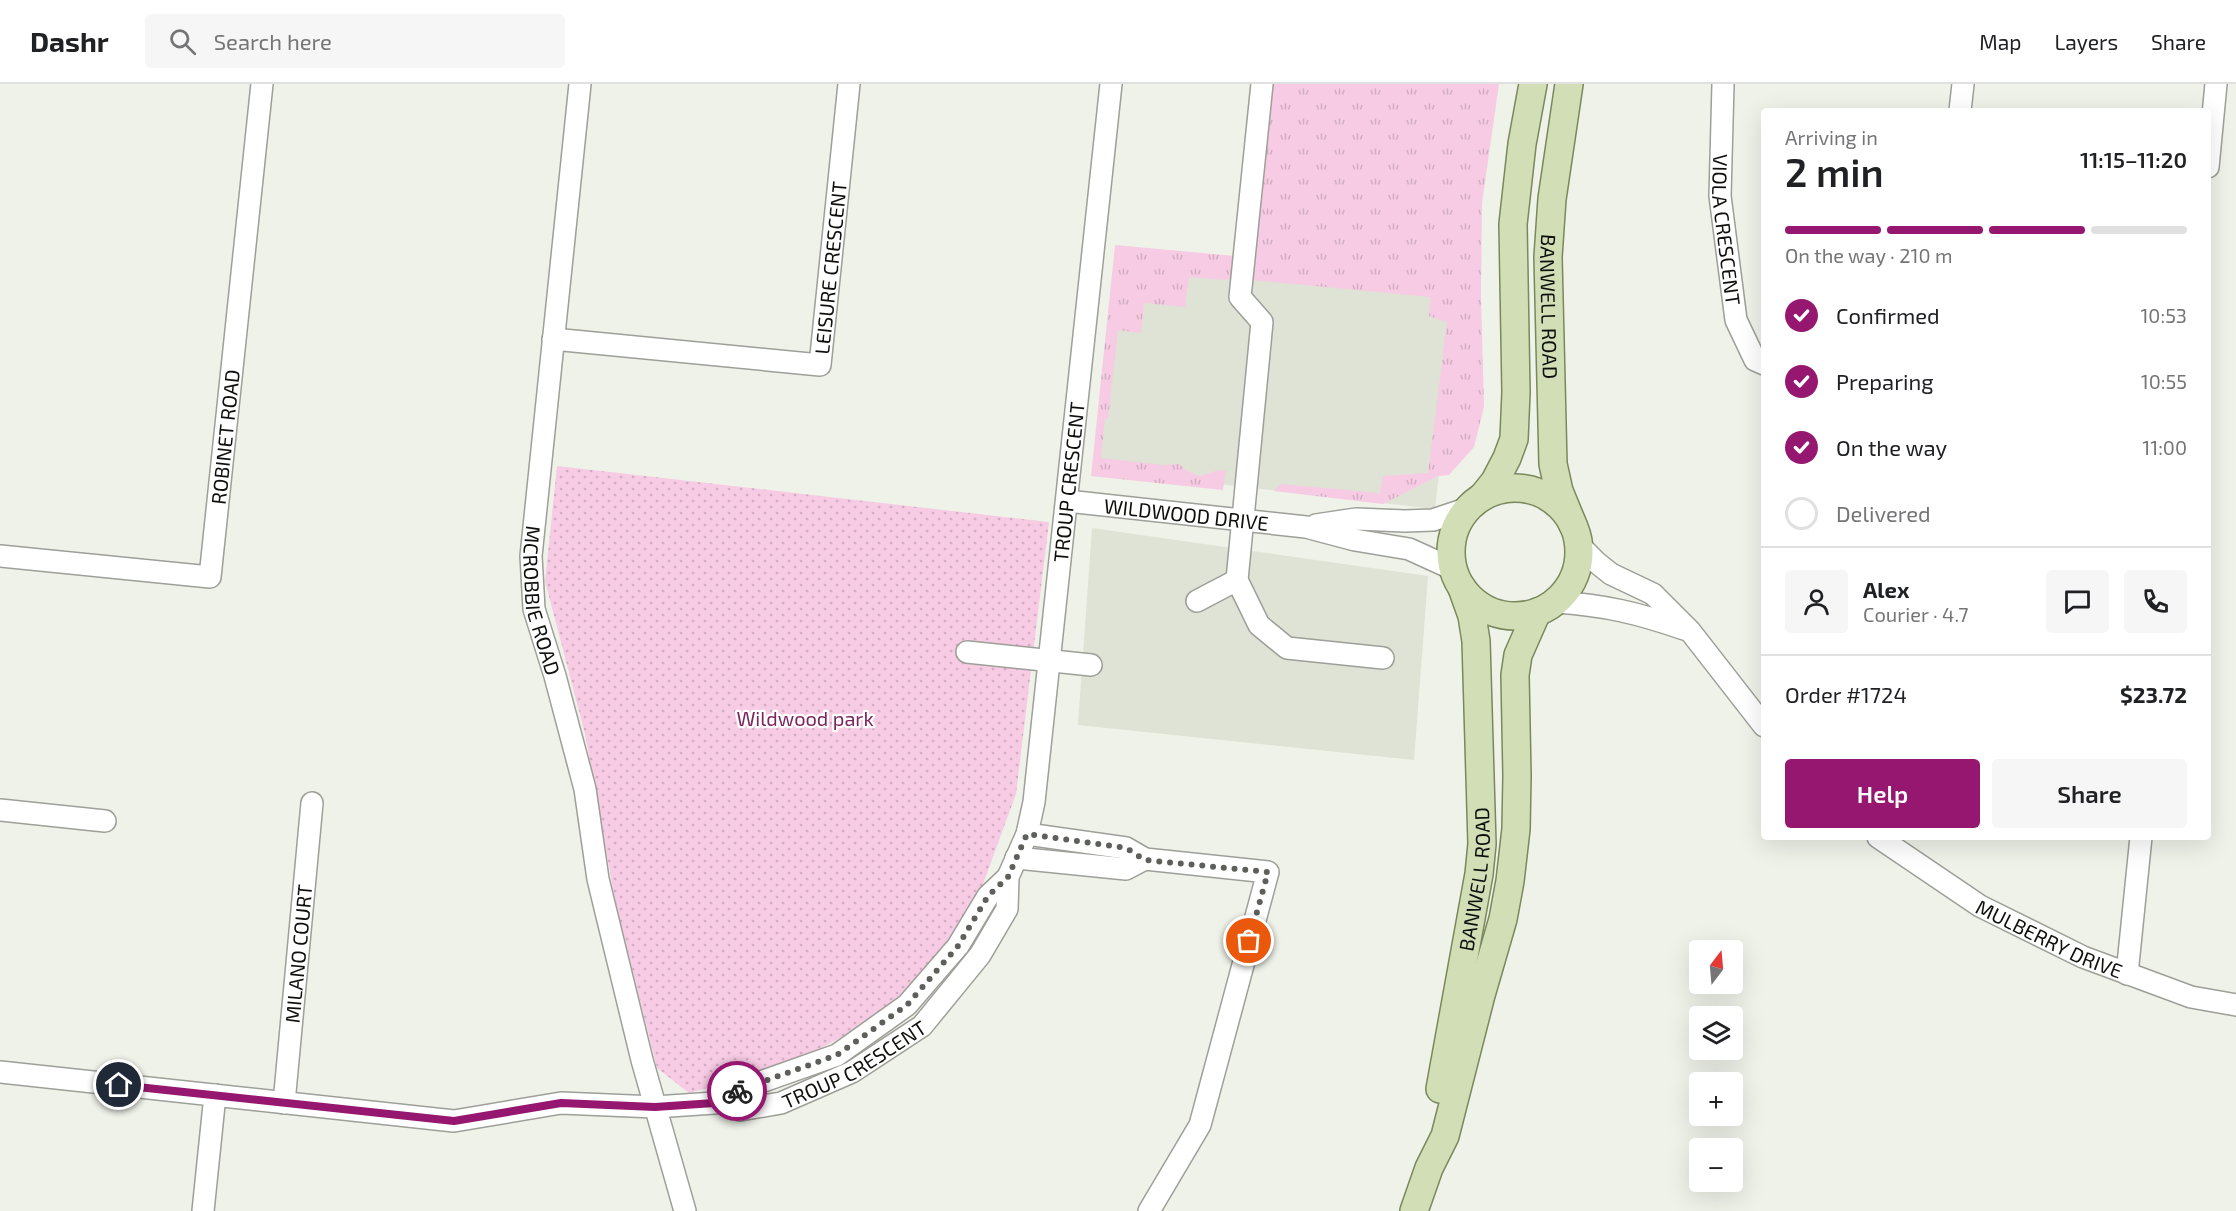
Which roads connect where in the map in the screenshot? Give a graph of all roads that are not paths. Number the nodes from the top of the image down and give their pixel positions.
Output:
1 (262, 84) edge
2 (580, 84) edge
3 (849, 84) edge
4 (1112, 84) edge
5 (1262, 84) edge
6 (1533, 84) edge
7 (1569, 84) edge
8 (1723, 84) edge
9 (1963, 84) edge
10 (2216, 84) edge
11 (1960, 108) edge
12 (2211, 136) edge
13 (553, 339) junction
14 (1761, 363) edge
15 (1067, 501) junction
16 (1475, 503) junction
17 (1243, 520) junction
18 (1306, 527) junction
19 (1576, 535) junction
20 (0, 556) edge
21 (1457, 578) junction
22 (1237, 580) junction
23 (1197, 601) dead end
24 (1546, 607) junction
25 (1690, 631) junction
26 (967, 652) dead end
27 (1383, 658) dead end
28 (1050, 661) junction
29 (1091, 665) dead end
30 (1761, 722) edge
31 (312, 803) dead end
32 (0, 810) edge
33 (105, 822) dead end
34 (1027, 834) junction
35 (1882, 840) edge
36 (2141, 840) edge
37 (1145, 860) junction
38 (1012, 867) junction
39 (2127, 974) junction
40 (2236, 1005) edge
41 (0, 1072) edge
42 (215, 1095) junction
43 (284, 1103) junction
44 (655, 1107) junction
45 (1429, 1168) junction
46 (203, 1211) edge
47 (685, 1211) edge
48 (1149, 1211) edge
49 (1414, 1211) edge

1 - 20 street, ROBINET ROAD
2 - 13 street, MCROBBIE ROAD
3 - 13 street, LEISURE CRESCENT
4 - 15 street, TROUP CRESCENT
5 - 17 street
6 - 16 main road, BANWELL ROAD
7 - 19 main road, BANWELL ROAD
8 - 14 street, VIOLA CRESCENT
9 - 11 street
10 - 12 street
13 - 44 street, MCROBBIE ROAD
15 - 17 street, WILDWOOD DRIVE
15 - 28 street, TROUP CRESCENT
16 - 18 street, WILDWOOD DRIVE
16 - 19 main road
16 - 21 main road
17 - 18 street, WILDWOOD DRIVE
17 - 22 street
18 - 21 street, WILDWOOD DRIVE
19 - 24 main road
19 - 25 street
21 - 24 main road
21 - 45 main road, BANWELL ROAD
22 - 23 street
22 - 27 street
24 - 25 street
24 - 45 main road, BANWELL ROAD
25 - 30 street
26 - 28 street
28 - 29 street
28 - 34 street, TROUP CRESCENT
31 - 43 street, MILANO COURT
32 - 33 street
34 - 37 street
34 - 38 street, TROUP CRESCENT
35 - 39 street, MULBERRY DRIVE
36 - 39 street
37 - 38 street
37 - 48 street
38 - 44 street, TROUP CRESCENT
39 - 40 street, MULBERRY DRIVE
41 - 42 street
42 - 43 street
42 - 46 street
43 - 44 street
44 - 47 street, MCROBBIE ROAD
45 - 49 main road, BANWELL ROAD

